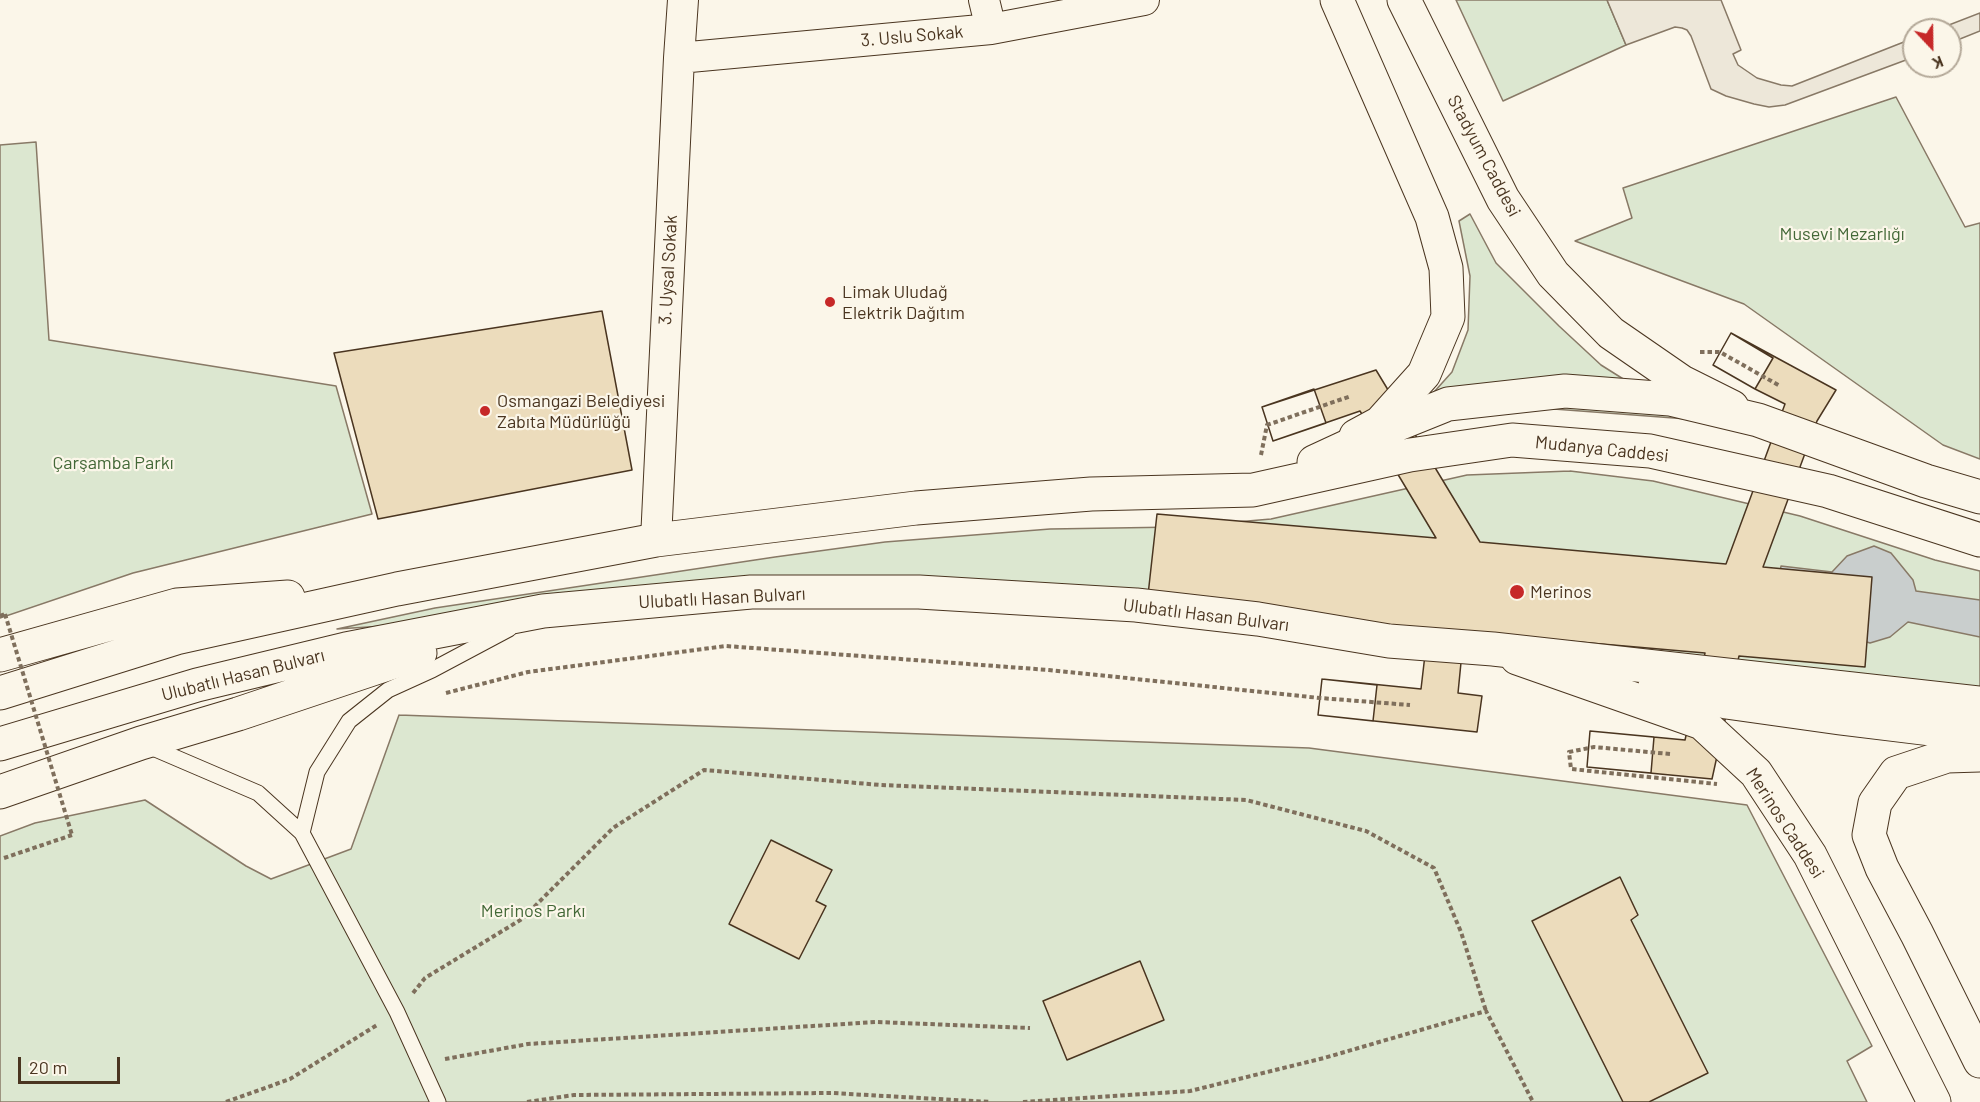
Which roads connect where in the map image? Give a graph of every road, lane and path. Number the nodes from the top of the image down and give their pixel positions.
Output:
1 (683, 0) edge
2 (984, 0) edge
3 (1144, 0) edge
4 (1336, 0) edge
5 (1404, 0) edge
6 (990, 29) junction
7 (679, 58) junction
8 (1720, 352) dead end
9 (1780, 386) dead end
10 (1351, 396) dead end
11 (1758, 420) junction
12 (1267, 425) dead end
13 (1254, 490) junction
14 (1980, 497) edge
15 (656, 540) junction
16 (1980, 540) edge
17 (397, 589) junction
18 (543, 611) junction
19 (3, 615) edge
20 (1493, 649) junction
21 (0, 655) edge
22 (0, 693) edge
23 (437, 695) dead end
24 (1980, 704) edge
25 (1410, 705) dead end
26 (1980, 735) edge
27 (141, 743) junction
28 (0, 744) edge
29 (1670, 754) dead end
30 (1980, 754) edge
31 (1767, 789) junction
32 (0, 792) edge
33 (302, 833) junction
34 (4, 858) dead end
35 (1486, 1011) junction
36 (397, 1012) junction
37 (1030, 1028) dead end
38 (1980, 1061) edge
39 (420, 1064) junction
40 (226, 1102) edge
41 (438, 1102) edge
42 (527, 1102) edge
43 (992, 1102) edge
44 (1023, 1102) edge
45 (1533, 1102) edge
46 (1934, 1102) edge

1 - 7 street, 3. Uysal Sokak
2 - 6 street
3 - 6 street, 3. Uslu Sokak
4 - 13 main road
5 - 11 main road, Stadyum Caddesi
6 - 7 street, 3. Uslu Sokak
7 - 15 street, 3. Uysal Sokak
8 - 9 path
10 - 12 path
11 - 13 main road
11 - 14 main road
13 - 15 main road
13 - 16 main road, Mudanya Caddesi
15 - 17 main road
17 - 21 main road
17 - 22 main road
18 - 20 main road, Ulubatlı Hasan Bulvarı
18 - 27 main road
18 - 28 main road, Ulubatlı Hasan Bulvarı
18 - 33 lane
19 - 34 path, bridge
20 - 24 main road
20 - 26 main road
20 - 31 main road, Merinos Caddesi
23 - 25 path
27 - 32 main road
27 - 33 lane
29 - 31 path
30 - 38 main road
31 - 46 main road, Merinos Caddesi
33 - 36 lane
35 - 36 path
35 - 44 path
35 - 45 path
36 - 39 lane
36 - 40 path
37 - 39 path
39 - 41 lane
42 - 43 path

